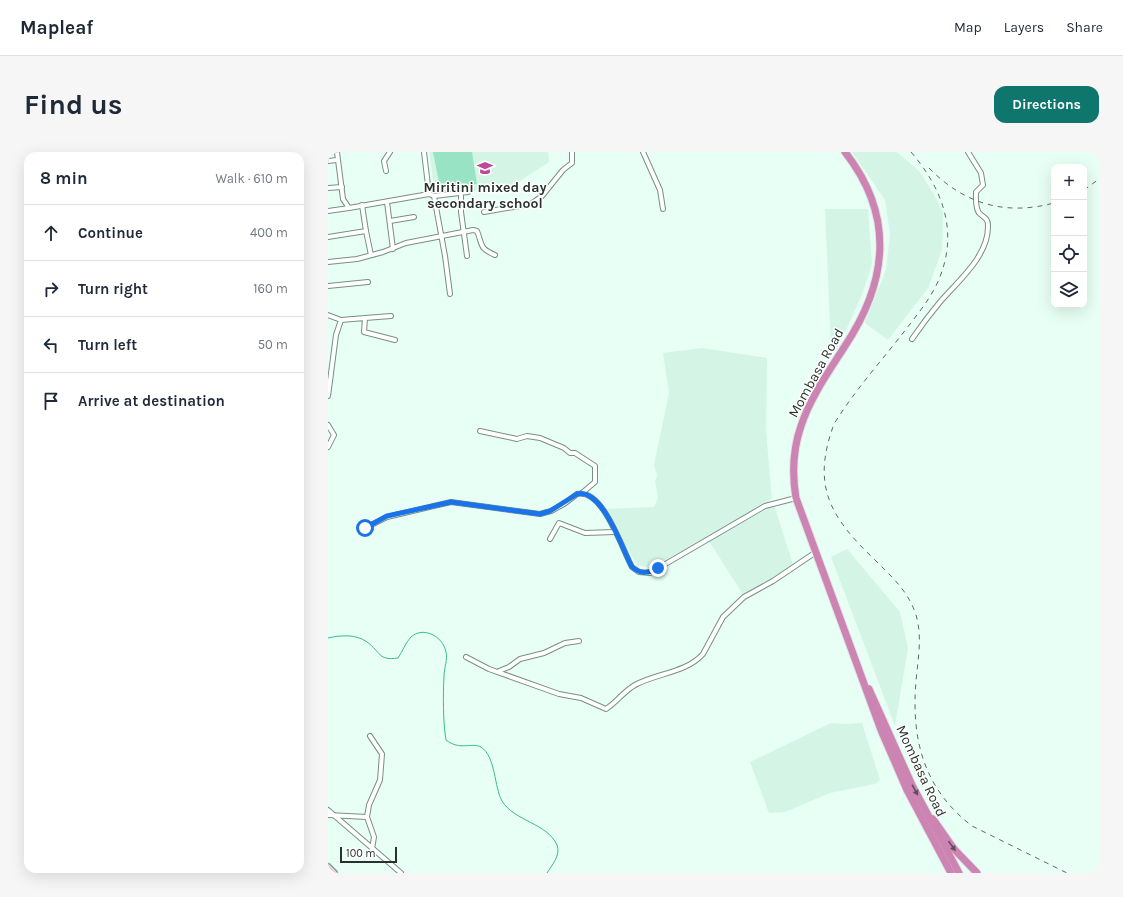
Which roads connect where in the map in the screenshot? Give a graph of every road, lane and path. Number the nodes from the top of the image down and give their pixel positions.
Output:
1 (337, 152) edge
2 (390, 152) edge
3 (424, 152) edge
4 (572, 152) edge
5 (643, 152) edge
6 (845, 152) edge
7 (968, 152) edge
8 (337, 160) junction
9 (328, 161) edge
10 (386, 171) dead end
11 (342, 186) junction
12 (328, 188) edge
13 (468, 192) dead end
14 (429, 194) junction
15 (461, 194) junction
16 (434, 196) junction
17 (387, 202) junction
18 (362, 205) junction
19 (349, 208) junction
20 (663, 209) dead end
21 (328, 212) edge
22 (484, 212) dead end
23 (414, 217) dead end
24 (390, 221) junction
25 (366, 231) junction
26 (464, 231) junction
27 (328, 237) edge
28 (440, 237) junction
29 (393, 249) junction
30 (371, 255) junction
31 (495, 255) dead end
32 (467, 256) dead end
33 (328, 262) edge
34 (368, 282) dead end
35 (328, 286) edge
36 (450, 294) dead end
37 (328, 315) edge
38 (391, 316) dead end
39 (365, 318) junction
40 (341, 320) junction
41 (912, 339) dead end
42 (395, 340) dead end
43 (329, 381) edge
44 (328, 396) edge
45 (328, 425) edge
46 (480, 431) dead end
47 (328, 447) edge
48 (582, 493) junction
49 (796, 498) junction
50 (365, 528) dead end
51 (615, 532) junction
52 (550, 539) dead end
53 (816, 552) junction
54 (579, 641) dead end
55 (466, 657) dead end
56 (498, 672) junction
57 (862, 679) junction
58 (370, 736) dead end
59 (922, 802) junction
60 (328, 810) edge
61 (330, 815) edge
62 (367, 817) junction
63 (372, 849) junction
64 (328, 867) edge
65 (334, 873) edge
66 (401, 873) edge
67 (951, 873) edge
68 (959, 873) edge
69 (977, 873) edge

1 - 8 street
2 - 10 street
3 - 14 street
4 - 22 street
5 - 20 street
6 - 49 highway, Mombasa Road
7 - 41 street
8 - 9 street
8 - 11 street
11 - 12 street
11 - 19 street
13 - 15 street
14 - 16 street
14 - 17 street
15 - 16 street
15 - 26 street
16 - 28 street
17 - 18 street
17 - 24 street
18 - 19 street
18 - 25 street
19 - 21 street
23 - 24 street
24 - 29 street
25 - 27 street
25 - 30 street
26 - 28 street
26 - 31 street
26 - 32 street
28 - 29 street
28 - 36 street
29 - 30 street
30 - 33 street
34 - 35 street
37 - 40 street
38 - 39 street
39 - 40 street
39 - 42 street
40 - 43 street
43 - 44 street
45 - 47 street
46 - 48 street
48 - 50 street
48 - 51 street
49 - 51 street
49 - 53 highway, Mombasa Road
51 - 52 street
53 - 56 street
53 - 57 highway, Mombasa Road
54 - 56 street
55 - 56 street
57 -> 59 highway, Mombasa Road
57 - 67 highway, Mombasa Road
58 - 62 street
59 - 68 highway, Mombasa Road
59 -> 69 highway
60 - 61 street
61 - 62 street
61 - 63 street
62 - 63 street
63 - 66 street
64 - 65 main road

